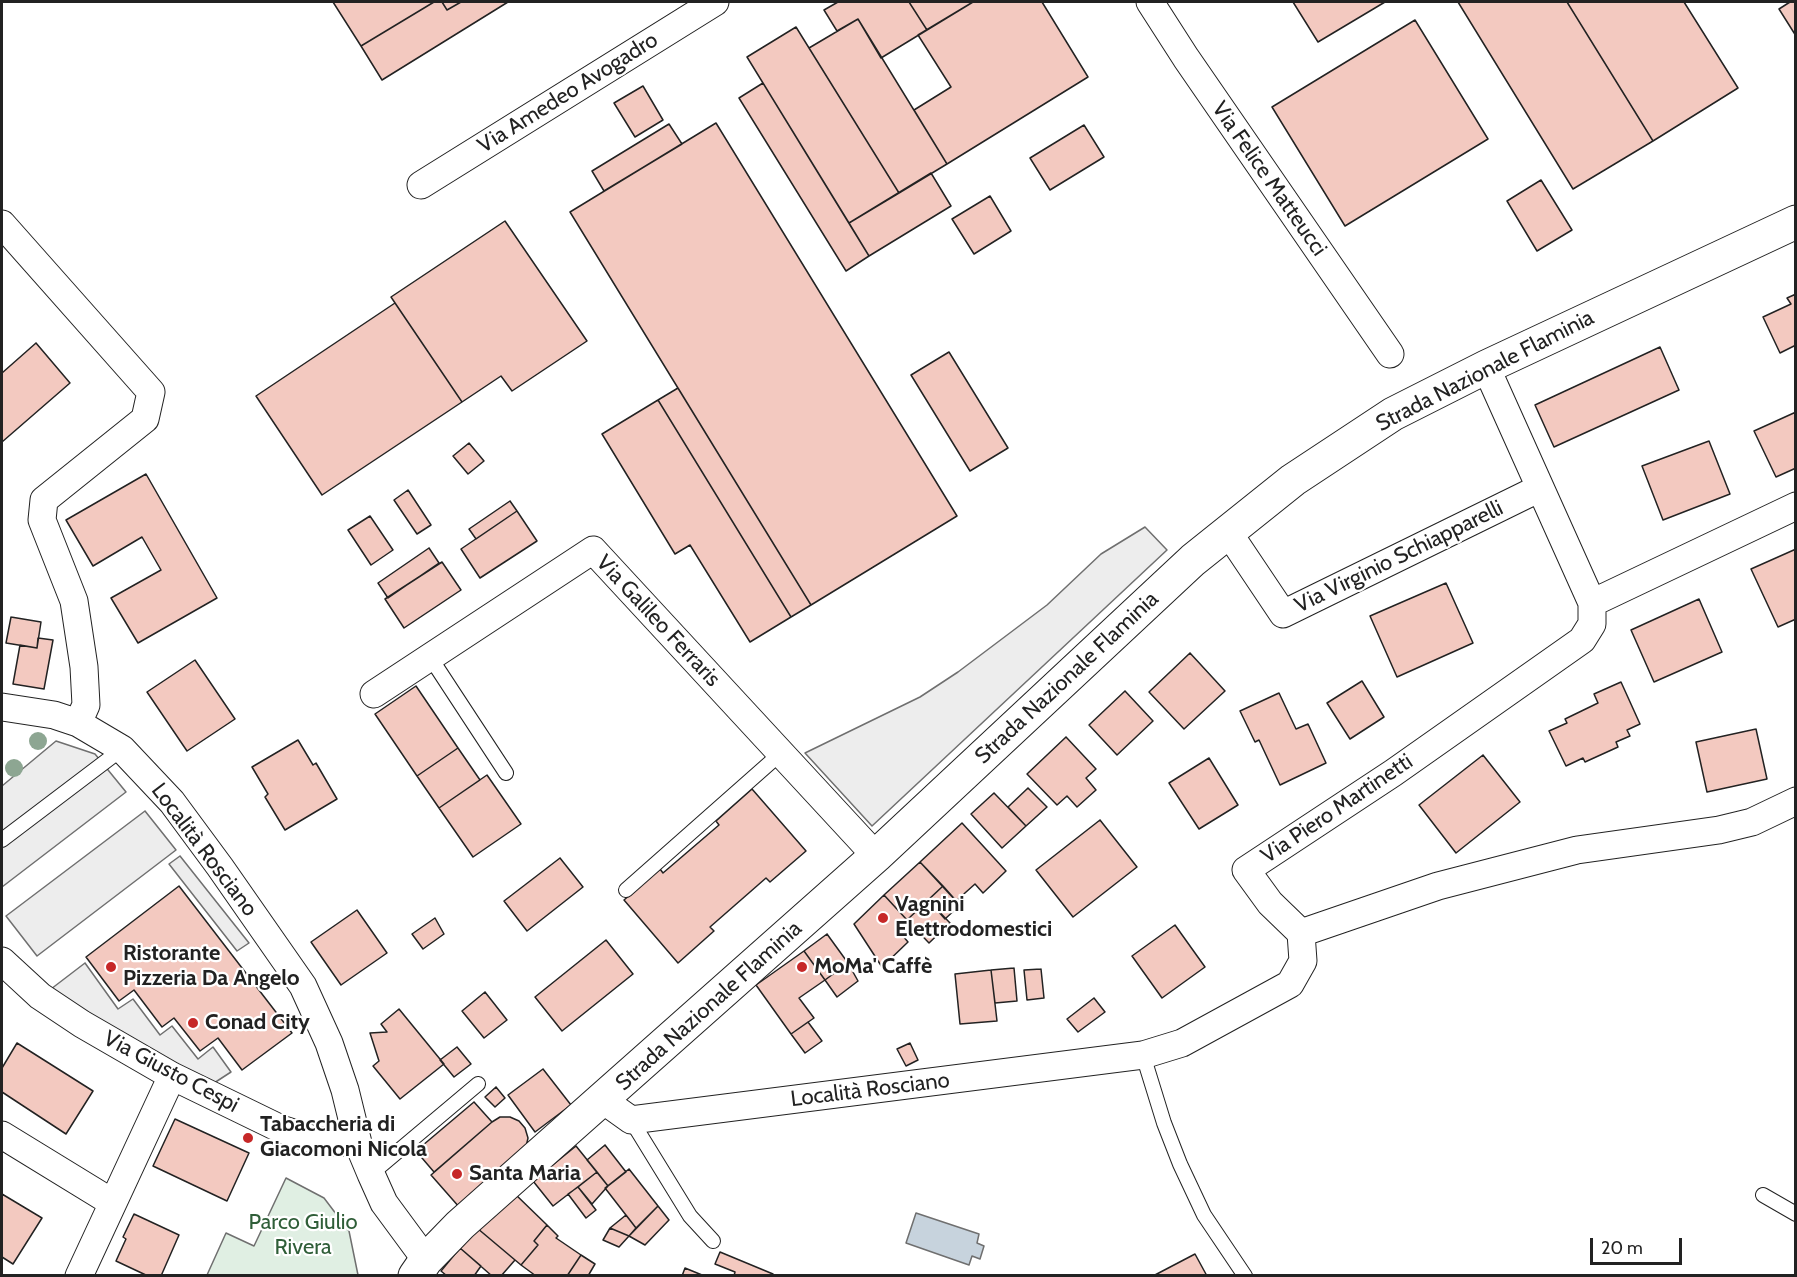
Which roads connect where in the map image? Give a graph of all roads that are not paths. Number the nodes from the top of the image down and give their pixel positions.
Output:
1 (715, 2) edge
2 (1150, 2) edge
3 (421, 185) dead end
4 (1796, 222) edge
5 (2, 224) edge
6 (1390, 354) dead end
7 (1486, 367) junction
8 (1540, 488) junction
9 (1796, 506) edge
10 (1228, 532) junction
11 (1592, 603) junction
12 (430, 657) junction
13 (374, 694) dead end
14 (2, 708) edge
15 (78, 723) junction
16 (122, 749) junction
17 (781, 753) junction
18 (506, 773) dead end
19 (1796, 801) edge
20 (2, 840) edge
21 (876, 856) junction
22 (626, 890) dead end
23 (1301, 933) junction
24 (2, 961) edge
25 (1143, 1055) junction
26 (172, 1076) junction
27 (478, 1084) dead end
28 (603, 1100) junction
29 (630, 1120) junction
30 (2, 1135) edge
31 (358, 1143) junction
32 (370, 1174) junction
33 (1763, 1196) dead end
34 (113, 1203) junction
35 (1796, 1214) edge
36 (713, 1241) dead end
37 (420, 1268) edge
38 (80, 1275) edge
39 (1245, 1275) edge

1 - 3 street, Via Amedeo Avogadro
2 - 6 street, Via Felice Matteucci
4 - 7 main road, Strada Nazionale Flaminia
5 - 15 street
7 - 8 street
7 - 10 main road, Strada Nazionale Flaminia
8 - 10 street, Via Virginio Schiapparelli
8 - 11 street
9 - 11 street
10 - 21 main road, Strada Nazionale Flaminia
11 - 23 street, Via Piero Martinetti
12 - 13 street, Via Galileo Ferraris
12 - 17 street, Via Galileo Ferraris
12 - 18 lane
14 - 15 street, Località Rosciano
15 - 16 street, Località Rosciano
16 - 20 lane
16 - 31 street, Località Rosciano
17 - 21 street, Via Galileo Ferraris
17 - 22 lane
19 - 23 street
21 - 28 main road, Strada Nazionale Flaminia
23 - 25 street, Località Rosciano
24 - 26 street, Via Giusto Cespi
25 - 29 street, Località Rosciano
25 - 39 lane
26 - 31 street, Via Giusto Cespi
26 - 34 street
27 - 32 lane
28 - 29 street
28 - 37 main road, Strada Nazionale Flaminia
29 - 36 lane
30 - 34 street
31 - 32 street, Località Rosciano
32 - 37 street, Strada Nazionale Flaminia
33 - 35 lane
34 - 38 street

